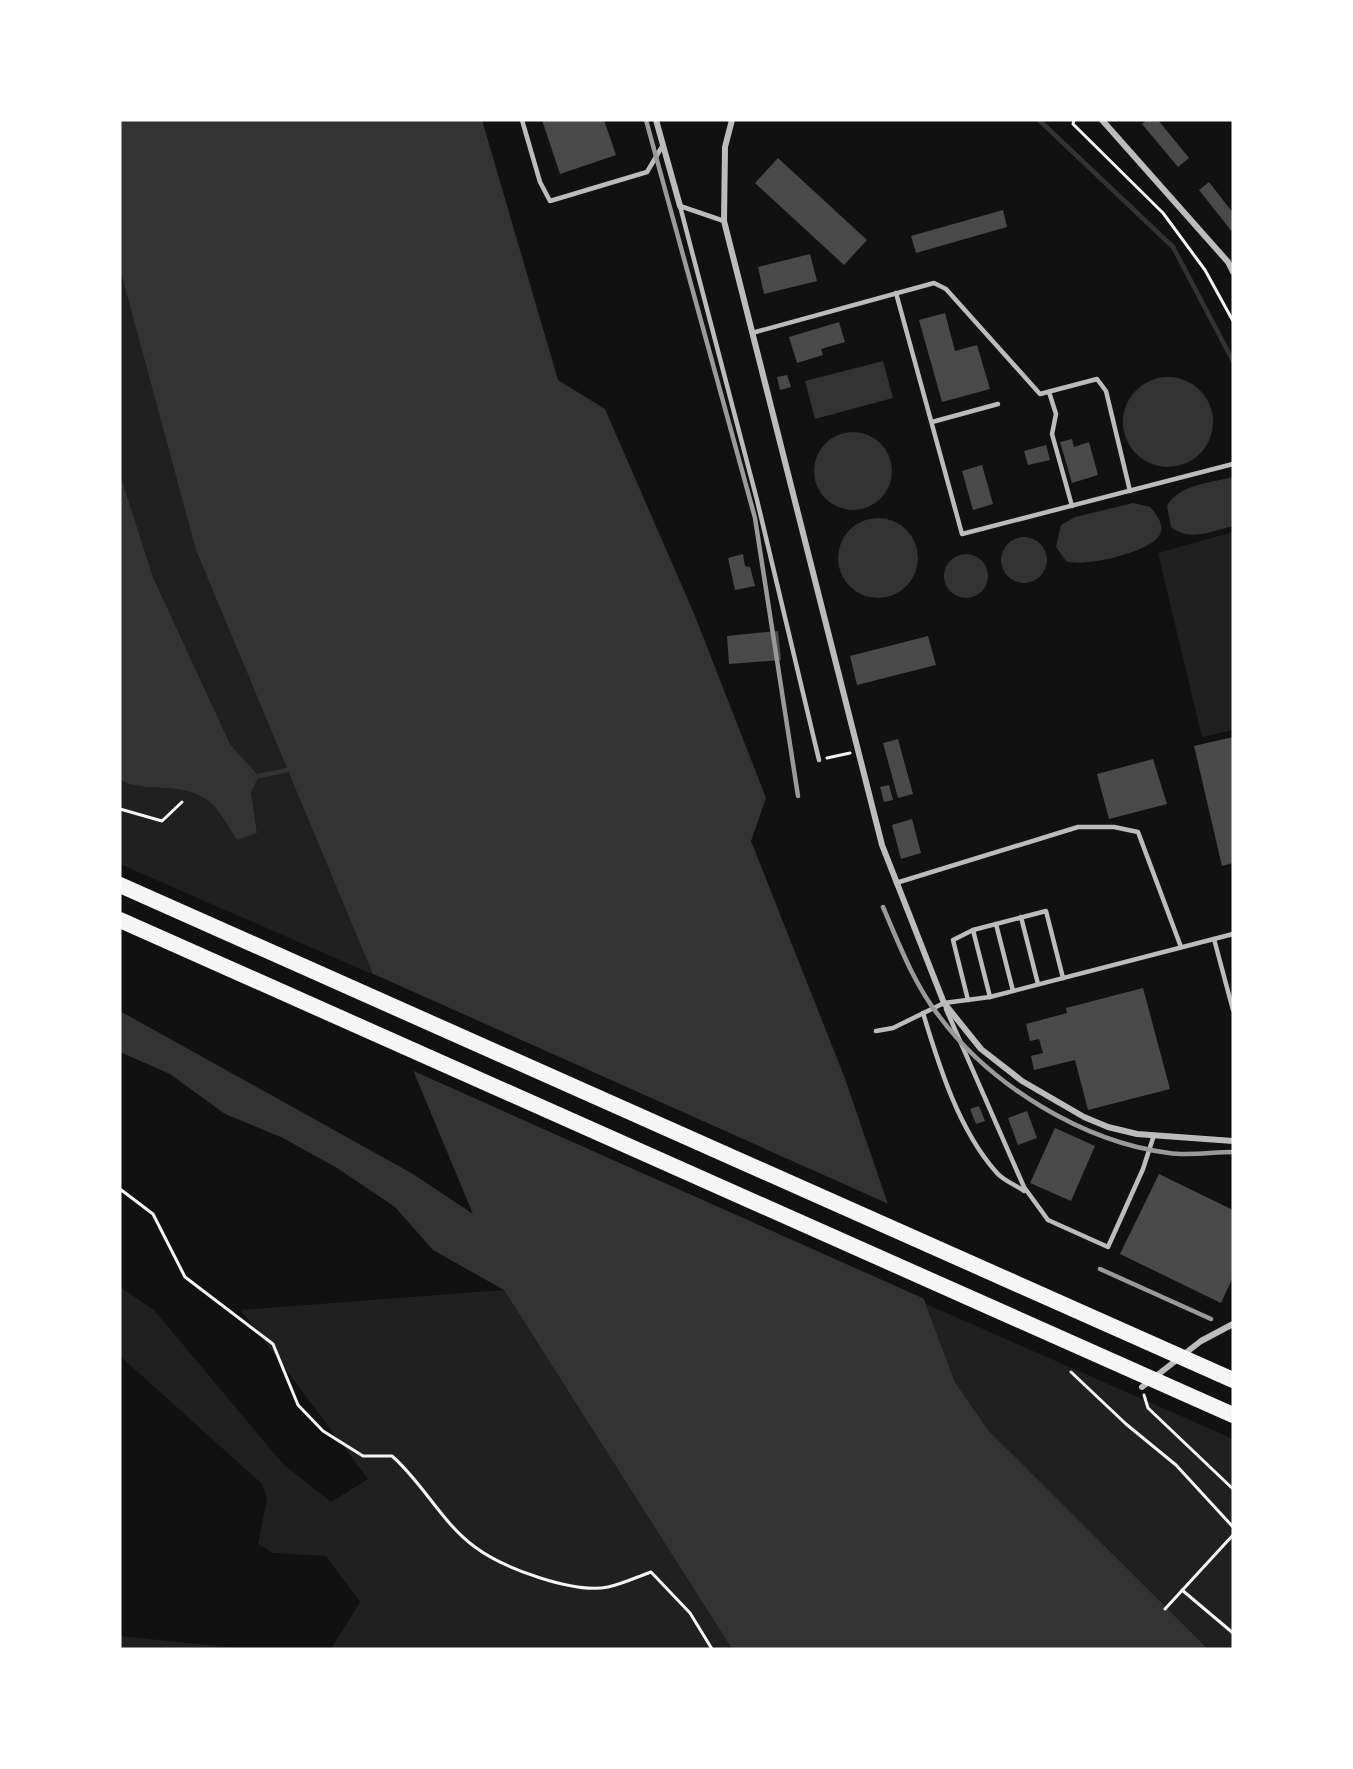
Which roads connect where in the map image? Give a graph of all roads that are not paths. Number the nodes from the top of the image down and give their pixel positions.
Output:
1 (522, 120) edge
2 (656, 120) edge
3 (732, 120) edge
4 (1102, 120) edge
5 (663, 144) junction
6 (680, 206) junction
7 (724, 221) junction
8 (1233, 272) edge
9 (896, 293) junction
10 (752, 333) junction
11 (1049, 392) junction
12 (998, 404) dead end
13 (932, 422) junction
14 (1233, 464) edge
15 (1130, 491) junction
16 (1072, 506) junction
17 (819, 760) road end
18 (896, 882) junction
19 (120, 885) edge
20 (1021, 917) junction
21 (120, 920) edge
22 (996, 924) junction
23 (973, 930) junction
24 (1233, 934) edge
25 (1214, 939) junction
26 (1181, 947) junction
27 (1063, 978) junction
28 (1038, 984) junction
29 (1012, 991) junction
30 (990, 997) junction
31 (968, 1000) junction
32 (944, 1003) junction
33 (1233, 1010) edge
34 (923, 1013) junction
35 (876, 1030) dead end
36 (1154, 1135) junction
37 (1233, 1141) edge
38 (1028, 1193) junction
39 (1233, 1324) edge
40 (1233, 1380) edge
41 (1142, 1387) road end
42 (1233, 1415) edge

1 - 5 lane
2 - 5 street
3 - 7 street
4 - 8 street
5 - 6 street
6 - 7 lane
6 - 17 lane
7 - 10 street
9 - 10 lane
9 - 11 lane
9 - 13 lane
10 - 18 street
11 - 15 lane
11 - 16 lane
12 - 13 lane
13 - 16 lane
14 - 15 lane
15 - 16 lane
18 - 26 lane
18 - 32 street
19 - 40 highway
20 - 22 lane
20 - 27 lane
20 - 28 lane
21 - 42 highway
22 - 23 lane
22 - 29 lane
23 - 30 lane
23 - 31 lane
24 - 25 lane
25 - 26 lane
25 - 33 lane
26 - 27 lane
27 - 28 lane
28 - 29 lane
29 - 30 lane
30 - 31 lane
31 - 32 lane
32 - 34 lane
32 - 36 street
32 - 38 lane
34 - 35 lane
34 - 38 lane
36 - 37 street
36 - 38 lane
39 - 41 street

